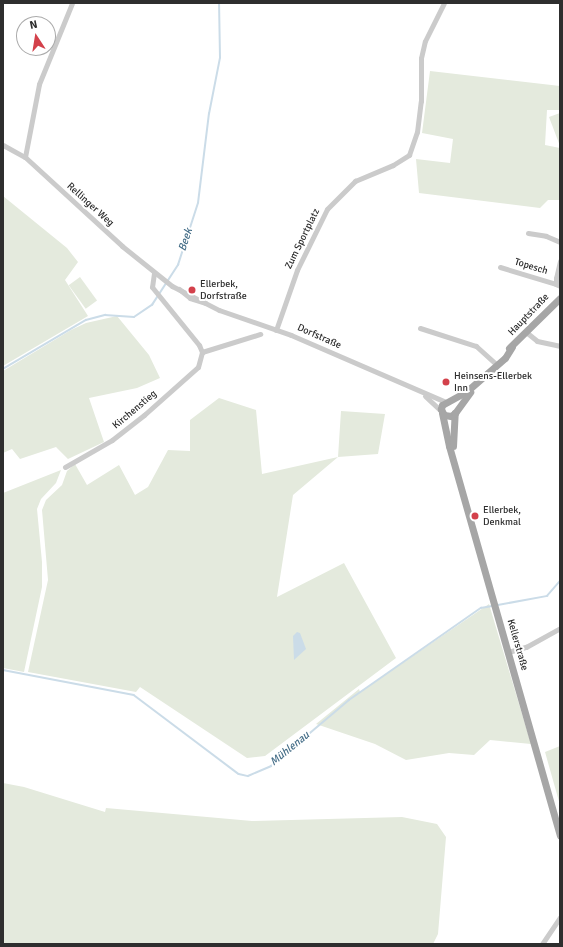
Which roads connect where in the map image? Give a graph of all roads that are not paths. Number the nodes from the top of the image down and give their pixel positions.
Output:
1 (72, 3) edge
2 (444, 3) edge
3 (3, 145) edge
4 (24, 157) junction
5 (528, 233) dead end
6 (560, 242) edge
7 (560, 261) edge
8 (500, 266) dead end
9 (154, 273) junction
10 (164, 281) joint
11 (558, 285) edge
12 (560, 298) edge
13 (420, 328) dead end
14 (276, 330) junction
15 (526, 332) junction
16 (260, 334) dead end
17 (560, 346) edge
18 (202, 352) junction
19 (497, 363) junction
20 (480, 379) junction
21 (422, 394) junction
22 (448, 402) junction
23 (442, 412) junction
24 (455, 412) junction
25 (454, 459) junction
26 (65, 467) dead end
27 (560, 628) edge
28 (508, 652) junction
29 (560, 836) edge
30 (560, 918) edge
31 (542, 944) edge

1 - 4 street
2 - 14 street, Zum Sportplatz
3 - 4 street, Rellinger Weg
4 - 9 street, Rellinger Weg
5 - 6 street
7 - 11 street, Topesch
8 - 11 street, Topesch
9 - 10 street, Rellinger Weg
9 - 18 street
10 - 14 street, Dorfstraße
12 - 15 main road, Hauptstraße
13 - 19 street
14 - 21 street, Dorfstraße
15 - 17 street
15 - 19 main road, Hauptstraße
16 - 18 street
18 - 26 street, Kirchenstieg
19 - 20 main road, Hauptstraße
20 - 22 main road, Hauptstraße
20 - 24 main road, Hauptstraße
21 - 22 street, Dorfstraße
21 - 23 street, Dorfstraße
22 - 23 main road
22 - 24 main road
23 - 24 main road
23 - 25 main road, Kellerstraße
24 - 25 main road, Kellerstraße
25 - 28 main road, Kellerstraße
27 - 28 street
28 - 29 main road, Kellerstraße
30 - 31 street

